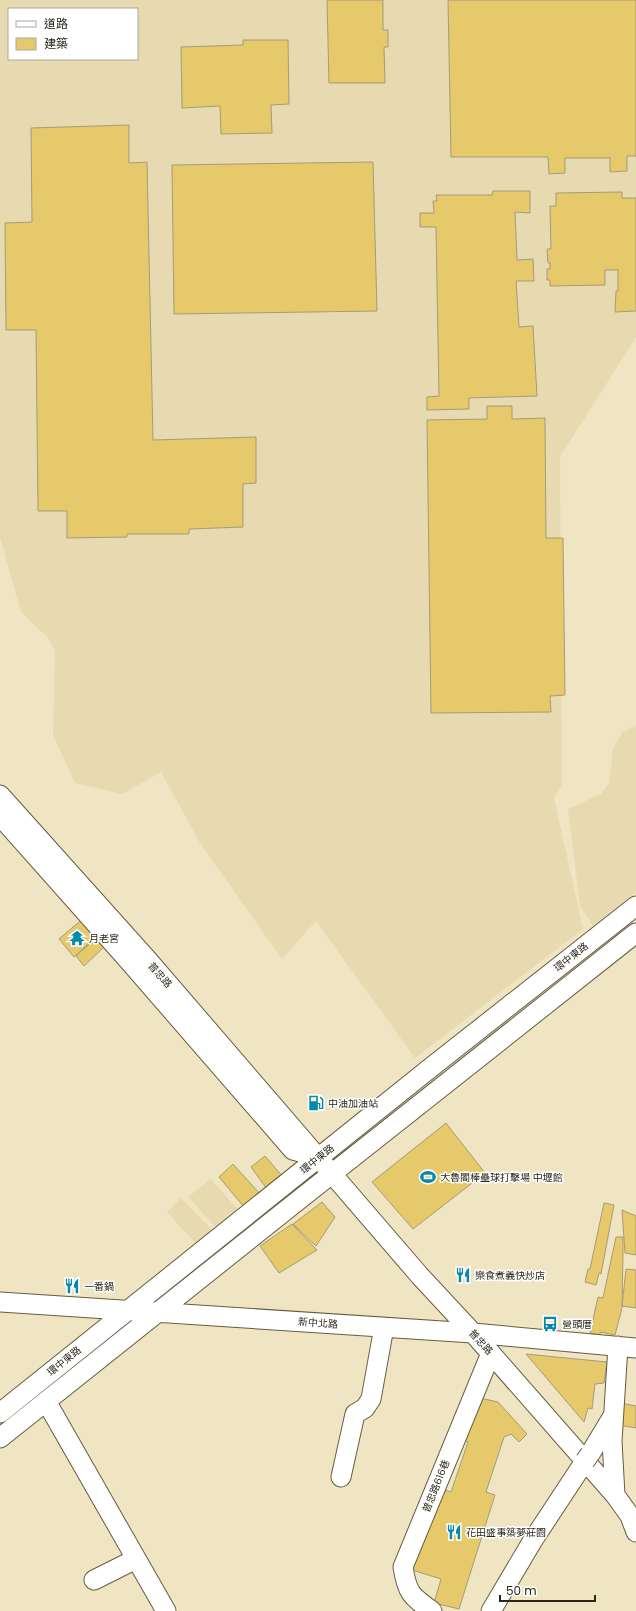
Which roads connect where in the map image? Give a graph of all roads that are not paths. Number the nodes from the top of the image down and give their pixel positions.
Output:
1 (0, 795) edge
2 (0, 816) edge
3 (636, 906) edge
4 (636, 933) edge
5 (319, 1157) junction
6 (334, 1174) junction
7 (0, 1302) edge
8 (126, 1311) junction
9 (155, 1313) junction
10 (384, 1327) junction
11 (473, 1333) junction
12 (627, 1347) edge
13 (491, 1353) junction
14 (46, 1401) junction
15 (0, 1413) edge
16 (614, 1414) junction
17 (0, 1438) edge
18 (341, 1477) dead end
19 (615, 1495) junction
20 (636, 1532) edge
21 (136, 1560) junction
22 (94, 1580) dead end
23 (166, 1611) edge
24 (432, 1611) edge
25 (491, 1611) edge

1 - 5 street, 普忠路
2 - 5 street, 普忠路
3 - 5 street, 環中東路
4 - 6 street, 環中東路
5 - 6 street, 普忠路
5 - 8 street, 環中東路
6 - 9 street, 環中東路
6 - 11 street, 普忠路
7 - 8 street, 新中北路
8 - 9 street, 新中北路
8 - 15 street, 環中東路
9 - 10 street, 新中北路
9 - 14 street, 環中東路
10 - 11 street, 新中北路
10 - 18 street
11 - 12 street, 新中北路
11 - 13 street, 普忠路
12 - 16 street
13 - 19 street, 普忠路
13 - 24 street, 普忠路616巷
14 - 17 street, 環中東路
14 - 21 street
16 - 19 street
16 - 25 street
19 - 20 street, 普忠路
21 - 22 street
21 - 23 street

